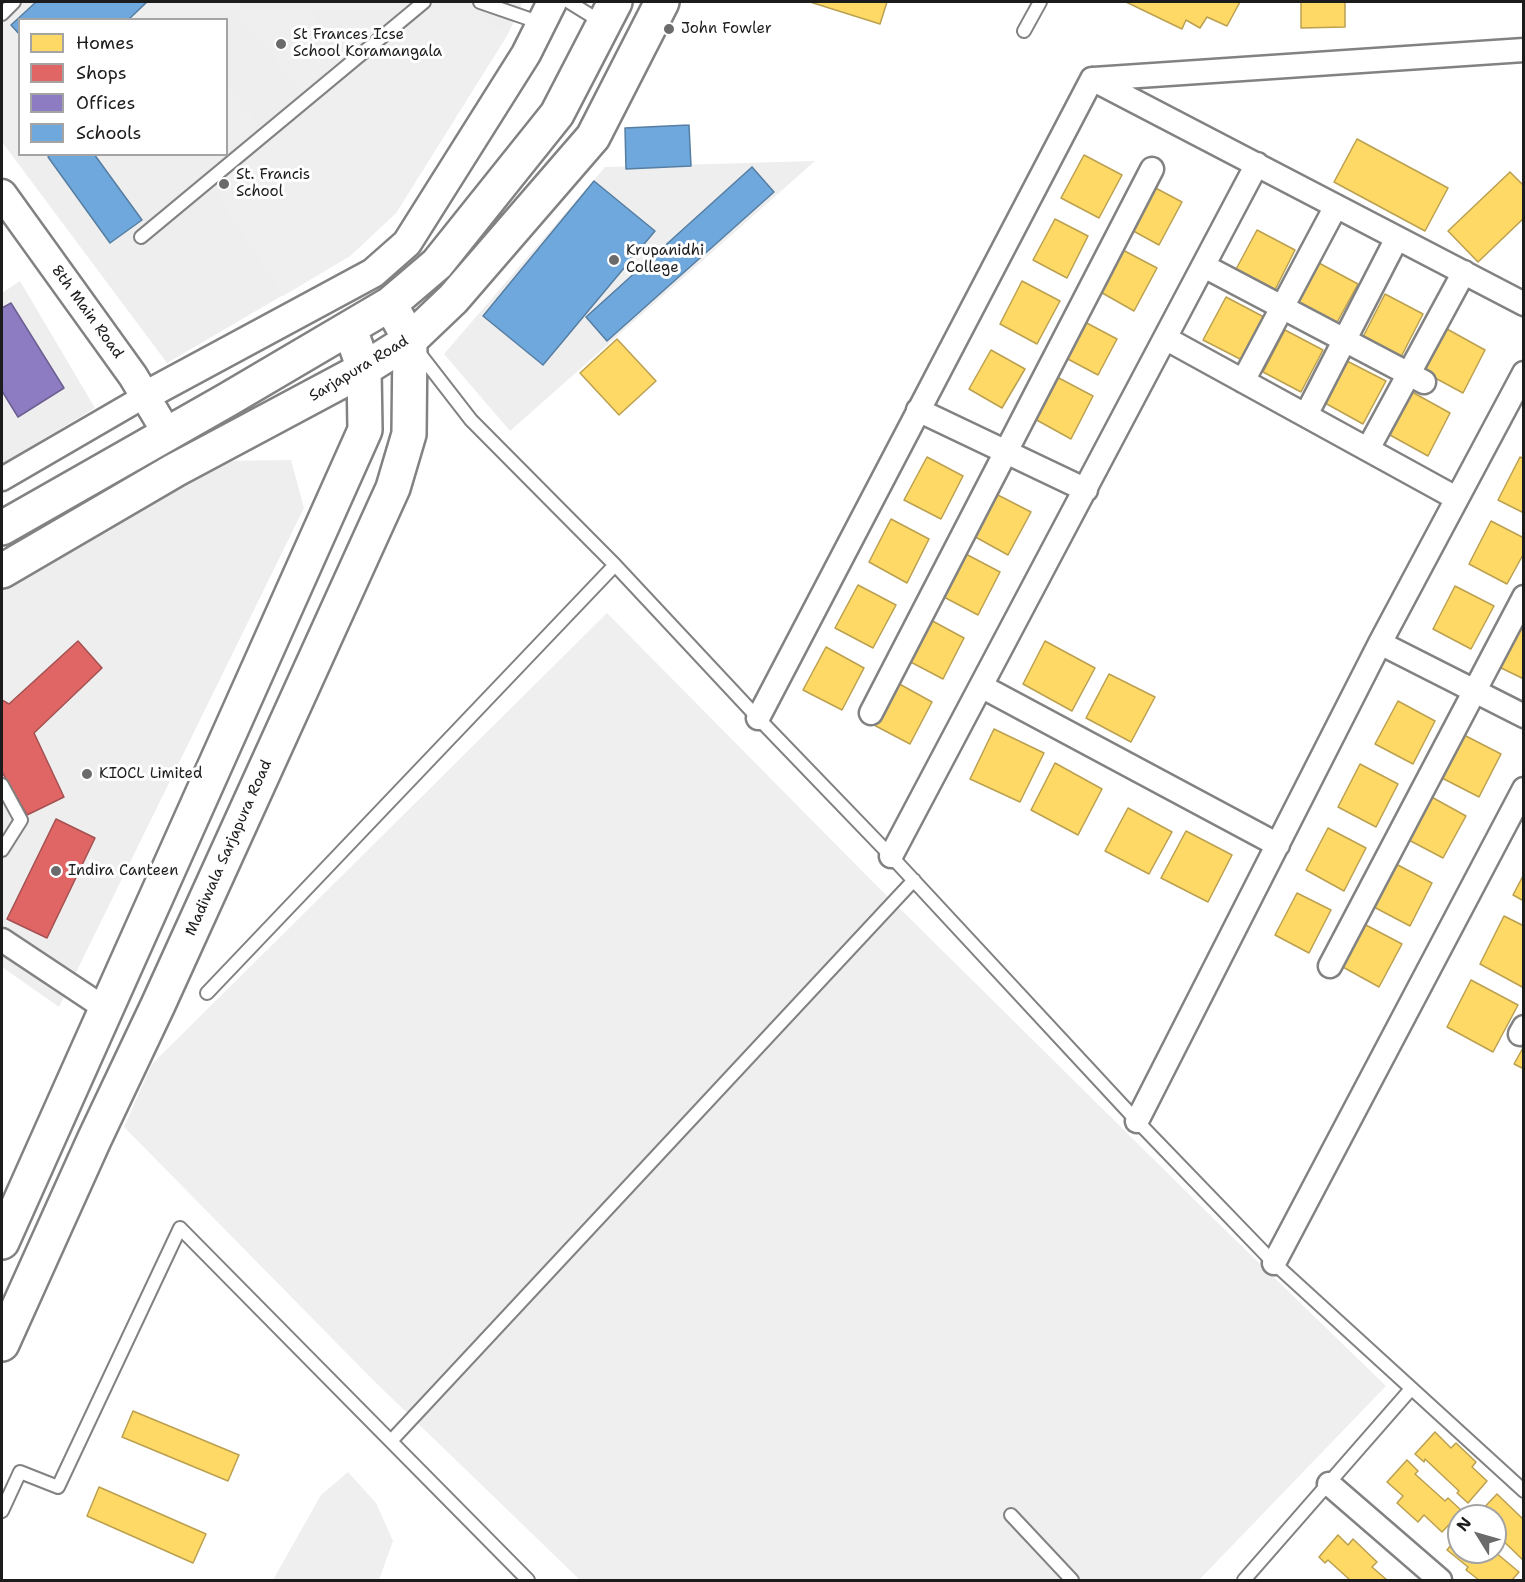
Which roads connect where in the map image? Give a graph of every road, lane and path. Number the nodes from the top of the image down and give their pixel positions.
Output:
1 (14, 2) edge
2 (424, 2) edge
3 (480, 2) edge
4 (569, 2) edge
5 (662, 2) edge
6 (1040, 2) edge
7 (546, 12) edge
8 (609, 13) edge
9 (2, 14) edge
10 (1024, 32) dead end
11 (1524, 50) edge
12 (1092, 79) junction
13 (1257, 164) junction
14 (1152, 169) dead end
15 (2, 194) edge
16 (1336, 206) junction
17 (141, 237) dead end
18 (1398, 238) junction
19 (1204, 266) junction
20 (1464, 272) junction
21 (390, 304) junction
22 (1524, 304) edge
23 (1282, 307) junction
24 (350, 328) junction
25 (1166, 338) junction
26 (410, 340) junction
27 (1345, 340) junction
28 (364, 369) junction
29 (1524, 373) edge
30 (1416, 377) junction
31 (1243, 381) junction
32 (146, 396) junction
33 (918, 410) junction
34 (1306, 415) junction
35 (167, 433) junction
36 (1368, 449) junction
37 (1005, 452) junction
38 (2, 479) edge
39 (1086, 490) junction
40 (1456, 498) junction
41 (2, 528) edge
42 (615, 565) junction
43 (2, 571) edge
44 (1524, 597) edge
45 (1380, 643) junction
46 (981, 686) junction
47 (1475, 691) junction
48 (871, 713) dead end
49 (1524, 716) edge
50 (758, 717) junction
51 (2, 785) edge
52 (1524, 789) edge
53 (1278, 845) junction
54 (2, 850) edge
55 (891, 856) junction
56 (914, 880) junction
57 (2, 940) edge
58 (1330, 966) dead end
59 (207, 993) dead end
60 (106, 1009) junction
61 (1137, 1120) junction
62 (2, 1242) edge
63 (1274, 1263) junction
64 (2, 1344) edge
65 (1411, 1389) junction
66 (391, 1441) junction
67 (1329, 1484) junction
68 (1524, 1491) edge
69 (2, 1511) edge
70 (1011, 1515) dead end
71 (528, 1581) edge
72 (1072, 1581) edge
73 (1244, 1581) edge
74 (1440, 1581) edge

1 - 9 lane
2 - 17 lane
3 - 7 lane
4 - 8 lane
5 - 26 main road, Sarjapura Road
6 - 10 lane
7 - 32 street
8 - 21 main road
11 - 12 street
12 - 13 street
12 - 33 street
13 - 16 street
13 - 19 street
14 - 37 street
15 - 32 street, 8th Main Road
16 - 18 street
16 - 23 street
18 - 20 street
18 - 27 street
19 - 23 street
19 - 25 street
20 - 22 street
20 - 30 street
21 - 24 main road
21 - 26 main road
23 - 27 street
23 - 31 street
24 - 28 main road
24 - 35 main road
25 - 31 street
25 - 39 street
26 - 28 main road, Sarjapura Road
26 - 42 lane
26 - 64 main road, Madiwala Sarjapura Road
27 - 30 street
27 - 34 street
28 - 43 main road, Sarjapura Road
28 - 60 main road
29 - 40 street
30 - 36 street
31 - 34 street
32 - 35 street, 8th Main Road
32 - 38 street
33 - 37 street
33 - 50 street
34 - 36 street
35 - 41 main road
36 - 40 street
37 - 39 street
37 - 48 street
39 - 46 street
40 - 45 street
42 - 50 lane
42 - 59 lane
44 - 47 street
45 - 47 street
45 - 53 street
46 - 53 street
46 - 55 street
47 - 49 street
47 - 58 street
50 - 55 lane
51 - 54 lane
52 - 63 street
53 - 61 street
55 - 56 lane
56 - 61 lane
56 - 66 lane
57 - 60 street
60 - 62 main road
61 - 63 lane
63 - 65 lane
65 - 67 lane
65 - 68 lane
66 - 69 lane
66 - 71 lane
67 - 73 lane
67 - 74 street
70 - 72 lane

